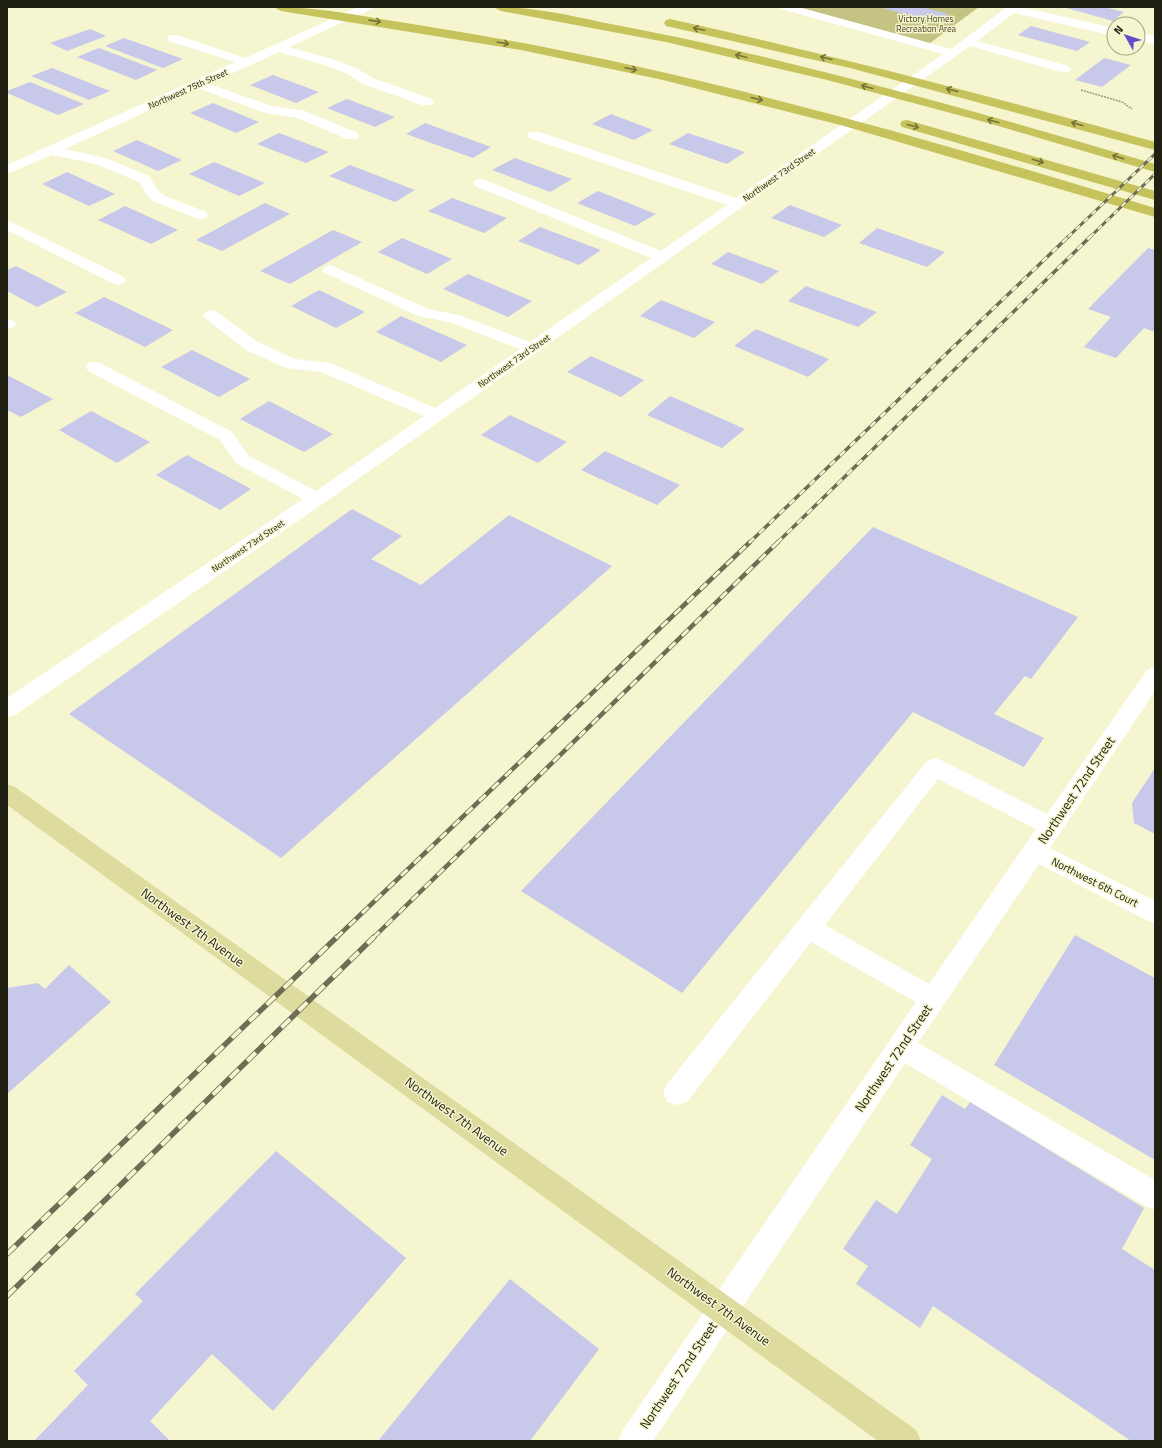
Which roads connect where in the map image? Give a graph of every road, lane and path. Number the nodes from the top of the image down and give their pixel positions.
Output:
1 (281, 7) edge
2 (371, 7) edge
3 (501, 7) edge
4 (786, 7) edge
5 (1014, 8) edge
6 (659, 21) dead end
7 (1106, 30) edge
8 (173, 38) dead end
9 (968, 42) junction
10 (278, 48) junction
11 (953, 53) junction
12 (246, 62) junction
13 (1065, 69) joint
14 (198, 84) junction
15 (427, 102) dead end
16 (848, 108) dead end
17 (1132, 109) dead end
18 (879, 117) dead end
19 (895, 121) dead end
20 (534, 135) dead end
21 (352, 136) dead end
22 (1155, 146) edge
23 (50, 150) junction
24 (1155, 168) edge
25 (7, 170) edge
26 (480, 183) dead end
27 (1155, 196) edge
28 (738, 204) junction
29 (1155, 213) edge
30 (201, 215) dead end
31 (7, 224) edge
32 (663, 257) junction
33 (330, 270) dead end
34 (118, 280) dead end
35 (211, 315) dead end
36 (532, 348) junction
37 (94, 367) dead end
38 (436, 415) junction
39 (317, 500) junction
40 (1155, 675) edge
41 (7, 709) edge
42 (7, 793) edge
43 (1051, 826) junction
44 (1034, 851) junction
45 (1155, 913) edge
46 (809, 928) junction
47 (933, 999) junction
48 (901, 1047) junction
49 (677, 1093) dead end
50 (1155, 1196) edge
51 (723, 1309) junction
52 (634, 1441) edge
53 (905, 1441) edge

1 -> 29 highway
2 - 10 street, Northwest 75th Street
24 -> 3 highway
4 - 11 street
5 - 7 street
5 - 9 street, Northwest 73rd Street
22 -> 6 highway
8 - 12 street
9 - 11 street, Northwest 73rd Street
9 - 13 street
10 - 12 street, Northwest 75th Street
10 - 15 street
11 - 28 street, Northwest 73rd Street
12 - 14 street, Northwest 75th Street
13 - 17 path
14 - 21 street
14 - 23 street, Northwest 75th Street
16 - 18 highway
19 -> 27 highway
20 - 28 street
23 - 25 street, Northwest 75th Street
23 - 30 street
26 - 32 street
28 - 32 street, Northwest 73rd Street
31 - 34 street
32 - 36 street, Northwest 73rd Street
33 - 36 street
35 - 38 street
36 - 38 street, Northwest 73rd Street
37 - 39 street
38 - 39 street, Northwest 73rd Street
39 - 41 street, Northwest 73rd Street
40 - 43 street, Northwest 72nd Street
42 - 51 main road, Northwest 7th Avenue
43 - 44 street, Northwest 72nd Street
43 - 46 street
44 - 45 street, Northwest 6th Court
44 - 47 street, Northwest 72nd Street
46 - 47 street
46 - 49 street
47 - 48 street, Northwest 72nd Street
48 - 50 street
48 - 51 street, Northwest 72nd Street
51 - 52 street, Northwest 72nd Street
51 - 53 main road, Northwest 7th Avenue

